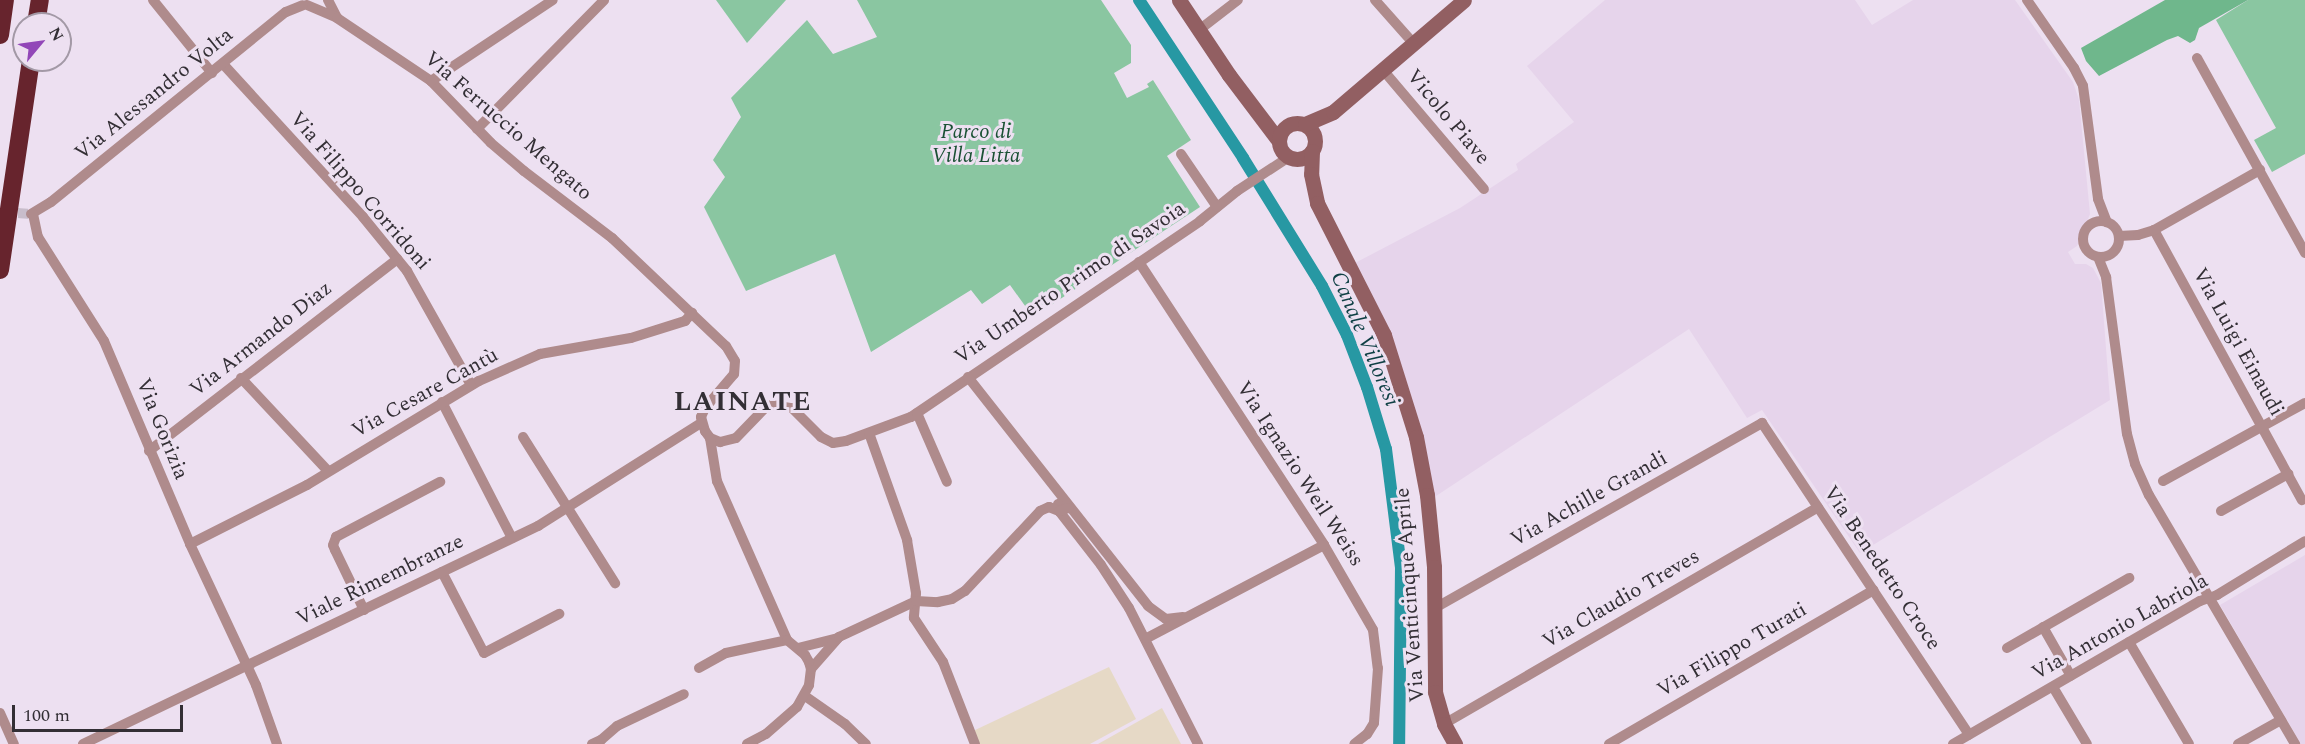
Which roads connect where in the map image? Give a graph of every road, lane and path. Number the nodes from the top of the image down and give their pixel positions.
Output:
1 (5, 0) edge
2 (153, 0) edge
3 (292, 0) edge
4 (318, 0) edge
5 (328, 0) edge
6 (552, 0) edge
7 (604, 0) edge
8 (1179, 0) edge
9 (1238, 0) edge
10 (1375, 0) edge
11 (1464, 0) edge
12 (2027, 0) edge
13 (305, 5) junction
14 (337, 18) junction
15 (1198, 30) junction
16 (0, 35) edge
17 (1414, 44) junction
18 (2197, 58) dead end
19 (223, 64) junction
20 (1383, 70) junction
21 (29, 72) edge
22 (212, 73) junction
23 (430, 81) junction
24 (1333, 112) junction
25 (1263, 118) junction
26 (1305, 124) junction
27 (1288, 125) junction
28 (477, 129) junction
29 (1279, 141) junction
30 (1181, 154) dead end
31 (1299, 154) junction
32 (2260, 170) junction
33 (1484, 189) dead end
34 (2098, 199) junction
35 (1217, 207) junction
36 (32, 214) joint
37 (2093, 222) junction
38 (2107, 222) junction
39 (2154, 230) junction
40 (2119, 236) junction
41 (2305, 253) edge
42 (2111, 254) junction
43 (2098, 257) junction
44 (397, 259) junction
45 (1139, 262) junction
46 (0, 270) edge
47 (2106, 277) junction
48 (692, 313) junction
49 (241, 378) junction
50 (968, 378) junction
51 (471, 385) junction
52 (442, 402) junction
53 (2305, 403) edge
54 (917, 413) junction
55 (1762, 423) joint
56 (2262, 426) junction
57 (705, 431) junction
58 (869, 433) junction
59 (523, 437) dead end
60 (149, 450) junction
61 (328, 471) junction
62 (2288, 474) junction
63 (2163, 481) dead end
64 (440, 482) dead end
65 (947, 482) dead end
66 (2302, 500) dead end
67 (567, 507) junction
68 (1818, 507) junction
69 (1064, 509) junction
70 (2221, 511) dead end
71 (512, 538) junction
72 (2305, 541) edge
73 (190, 544) junction
74 (1324, 545) junction
75 (442, 572) junction
76 (2129, 578) dead end
77 (615, 583) dead end
78 (1874, 590) junction
79 (2209, 597) junction
80 (916, 601) junction
81 (1435, 608) junction
82 (364, 610) junction
83 (1152, 610) junction
84 (559, 614) dead end
85 (1183, 617) junction
86 (1136, 619) junction
87 (2043, 627) junction
88 (839, 638) junction
89 (1147, 638) junction
90 (787, 640) junction
91 (2129, 642) junction
92 (798, 648) junction
93 (2007, 648) dead end
94 (246, 666) junction
95 (699, 668) dead end
96 (811, 669) junction
97 (2071, 676) junction
98 (2053, 687) junction
99 (807, 690) junction
100 (684, 694) dead end
101 (0, 713) edge
102 (2281, 720) junction
103 (1444, 724) junction
104 (1969, 735) junction
105 (767, 739) edge
106 (15, 744) edge
107 (84, 744) edge
108 (277, 744) edge
109 (592, 744) edge
110 (747, 744) edge
111 (866, 744) edge
112 (975, 744) edge
113 (1198, 744) edge
114 (1354, 744) edge
115 (1455, 744) edge
116 (1609, 744) edge
117 (1953, 744) edge
118 (2087, 744) edge
119 (2188, 744) edge
120 (2238, 744) edge
121 (2295, 744) edge

1 - 16 highway
2 - 22 street
3 - 13 street, Via Ferruccio Mengato
4 - 13 street, Via Alessandro Volta
5 - 14 street, Via Ferruccio Mengato
6 - 23 street
7 - 28 street
8 - 15 street
9 - 15 street
10 - 17 street
11 - 17 street, Via Umberto Primo di Savoia
12 - 34 street
13 - 14 street, Via Ferruccio Mengato
13 - 19 street, Via Alessandro Volta
14 - 23 street, Via Ferruccio Mengato
15 - 25 street
17 - 20 street, Via Umberto Primo di Savoia
18 - 32 street
19 - 22 street, Via Alessandro Volta
19 - 44 street, Via Filippo Corridoni
20 - 24 street, Via Umberto Primo di Savoia
20 - 33 street, Vicolo Piave
21 - 46 highway
22 - 36 street, Via Alessandro Volta
23 - 28 street, Via Ferruccio Mengato
24 - 26 street, Via Umberto Primo di Savoia
24 - 31 street, Via Umberto Primo di Savoia
25 - 27 street, Via Umberto Primo di Savoia
25 - 29 street
26 - 27 street, Via Umberto Primo di Savoia
26 - 31 street
27 - 29 street
28 - 48 street, Via Ferruccio Mengato
29 - 31 street
30 - 35 street
31 - 35 street, Via Umberto Primo di Savoia
31 - 81 street, Via Venticinque Aprile
32 - 39 street
32 - 41 street
34 - 37 street
34 - 38 street
35 - 45 street, Via Umberto Primo di Savoia
36 - 60 street, Via Gorizia
37 - 38 street
37 - 43 street
38 - 40 street
39 - 40 street
39 - 56 street, Via Luigi Einaudi
40 - 42 street
42 - 43 street
42 - 47 street
43 - 47 street
44 - 49 street, Via Armando Diaz
44 - 51 street, Via Filippo Corridoni
45 - 50 street, Via Umberto Primo di Savoia
45 - 74 street, Via Ignazio Weil Weiss
47 - 79 street
48 - 51 street, Via Cesare Cantù
48 - 57 street, Via Ferruccio Mengato
49 - 60 street, Via Armando Diaz
49 - 61 street
50 - 54 street, Via Umberto Primo di Savoia
50 - 69 street
51 - 52 street, Via Cesare Cantù
52 - 61 street, Via Cesare Cantù
52 - 71 street
53 - 56 street
54 - 58 street, Via Umberto Primo di Savoia
54 - 65 street
55 - 68 street, Via Benedetto Croce
55 - 81 street, Via Achille Grandi
56 - 62 street, Via Luigi Einaudi
56 - 63 street
57 - 58 street, Via Umberto Primo di Savoia
57 - 67 street, Viale Rimembranze
57 - 90 street
58 - 80 street
59 - 67 street
60 - 73 street, Via Gorizia
61 - 73 street, Via Cesare Cantù
62 - 66 street, Via Luigi Einaudi
62 - 70 street
64 - 82 street
67 - 71 street, Viale Rimembranze
67 - 77 street
68 - 78 street, Via Benedetto Croce
68 - 103 street, Via Claudio Treves
69 - 80 street
69 - 83 street
69 - 86 street
71 - 75 street, Viale Rimembranze
72 - 79 street, Via Antonio Labriola
73 - 94 street, Via Gorizia
74 - 85 street
74 - 114 street, Via Ignazio Weil Weiss
75 - 82 street, Viale Rimembranze
75 - 84 street
76 - 87 street
78 - 104 street, Via Benedetto Croce
78 - 116 street, Via Filippo Turati
79 - 91 street, Via Antonio Labriola
79 - 102 street
80 - 88 street
80 - 112 street
81 - 103 street, Via Venticinque Aprile
82 - 94 street, Viale Rimembranze
83 - 85 street
83 - 86 street
85 - 89 street
86 - 89 street
87 - 93 street
87 - 97 street
88 - 92 street
88 - 96 street
89 - 113 street
90 - 92 street
90 - 95 street
91 - 97 street, Via Antonio Labriola
91 - 119 street
92 - 96 street
94 - 107 street, Viale Rimembranze
94 - 108 street, Via Gorizia
96 - 99 street
97 - 98 street, Via Antonio Labriola
98 - 104 street, Via Antonio Labriola
98 - 118 street
99 - 105 street
99 - 111 street
100 - 109 street
101 - 106 street
102 - 120 street
102 - 121 street
103 - 115 street, Via Venticinque Aprile
104 - 117 street, Via Antonio Labriola
105 - 110 street

